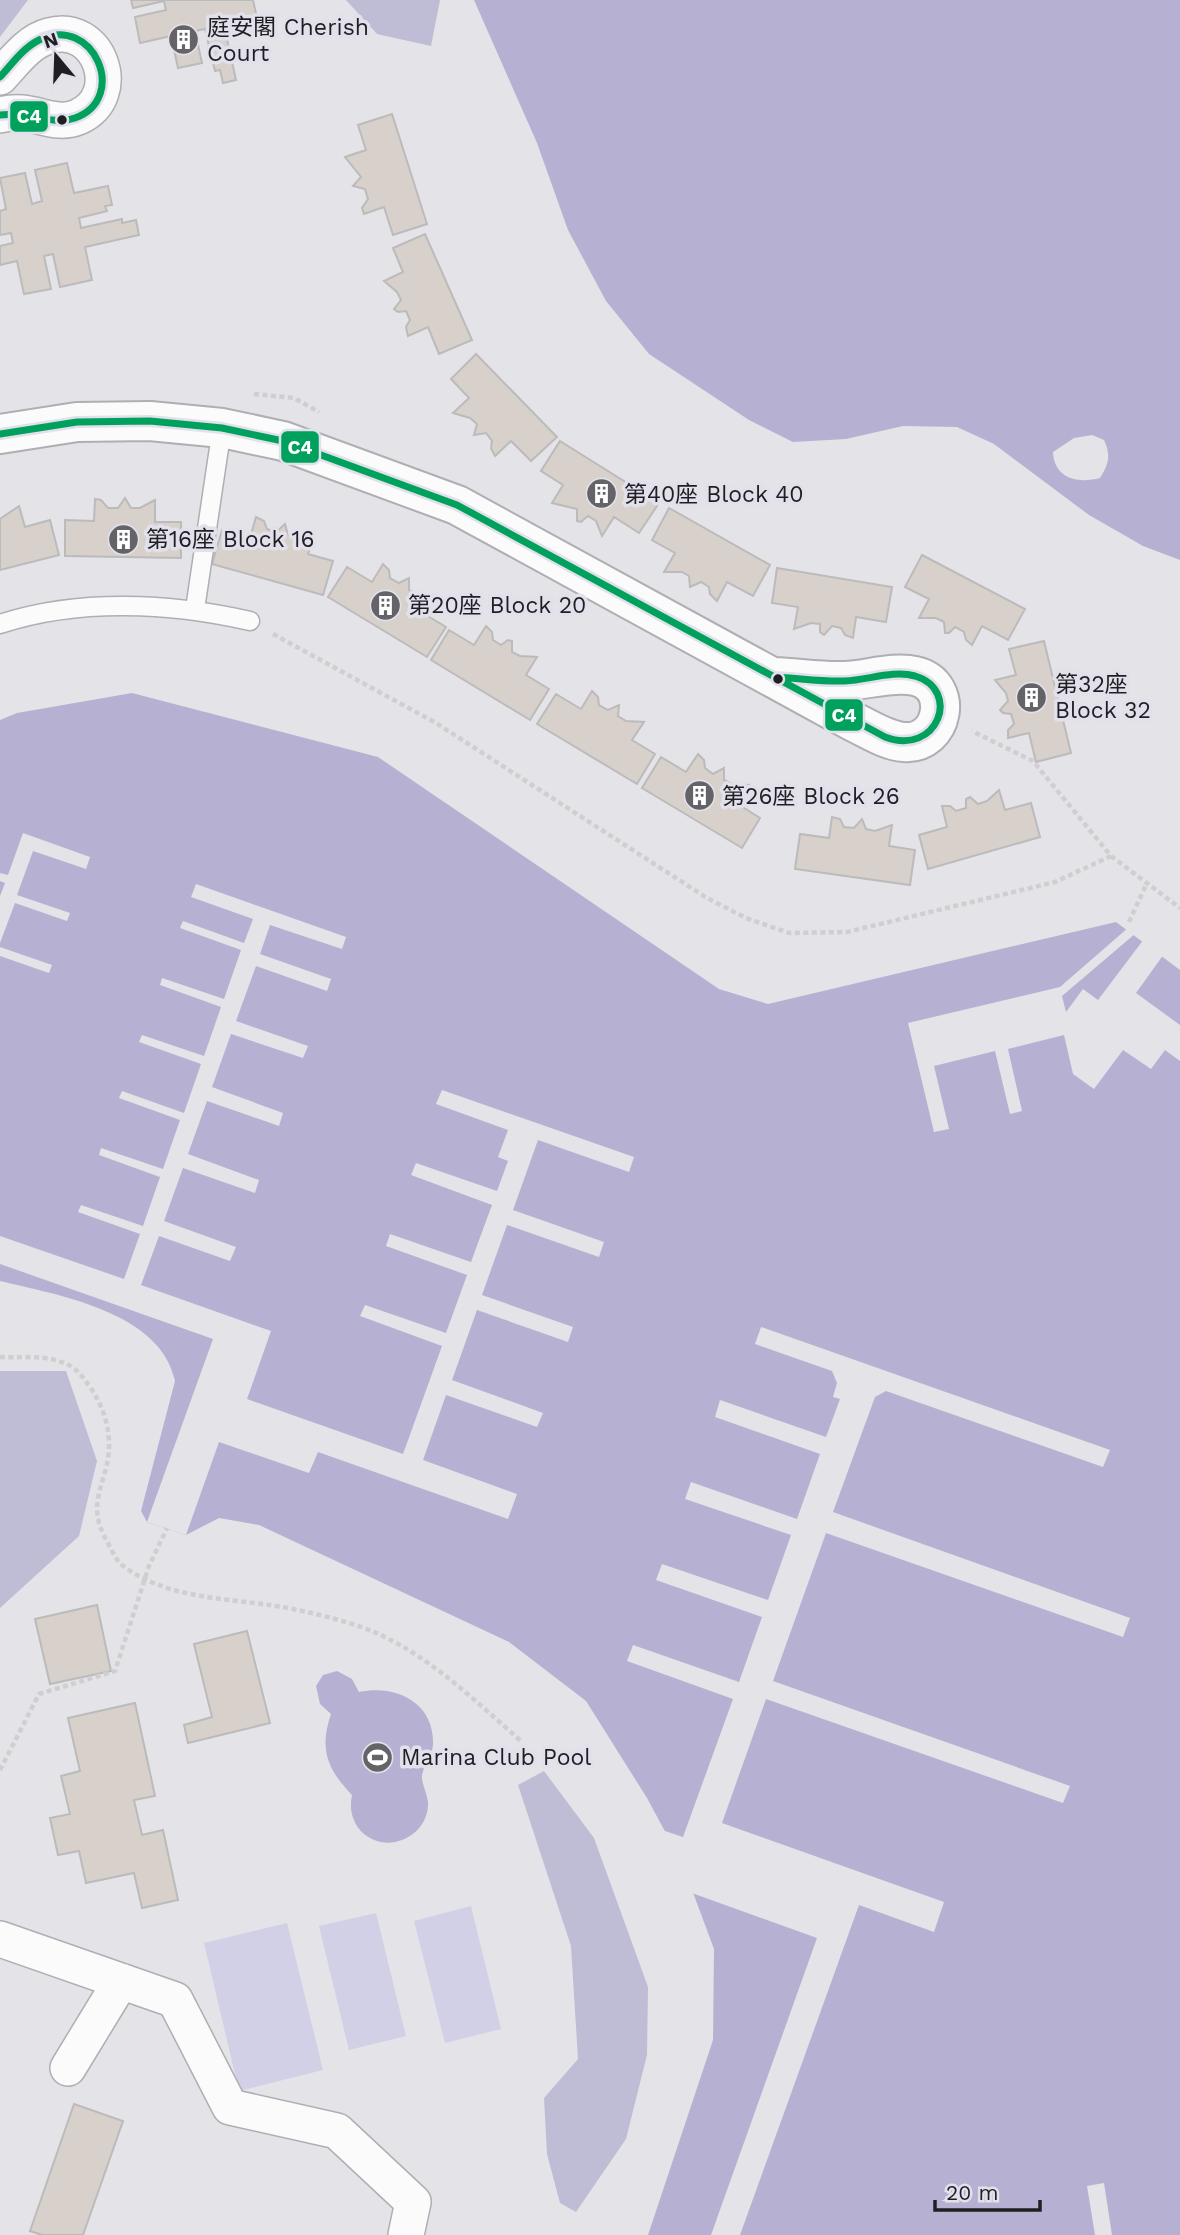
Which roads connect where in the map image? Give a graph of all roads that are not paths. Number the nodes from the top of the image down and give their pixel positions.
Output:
1 (0, 77) edge
2 (0, 115) edge
3 (222, 428) junction
4 (0, 434) edge
5 (195, 609) junction
6 (250, 621) road end
7 (0, 624) edge
8 (775, 677) dead end
9 (0, 1939) edge
10 (121, 1981) junction
11 (68, 2067) dead end
12 (406, 2235) edge

1 - 2 street
3 - 4 street
3 - 5 lane
3 - 8 street
5 - 6 lane
5 - 7 lane
9 - 10 street
10 - 11 street
10 - 12 street

